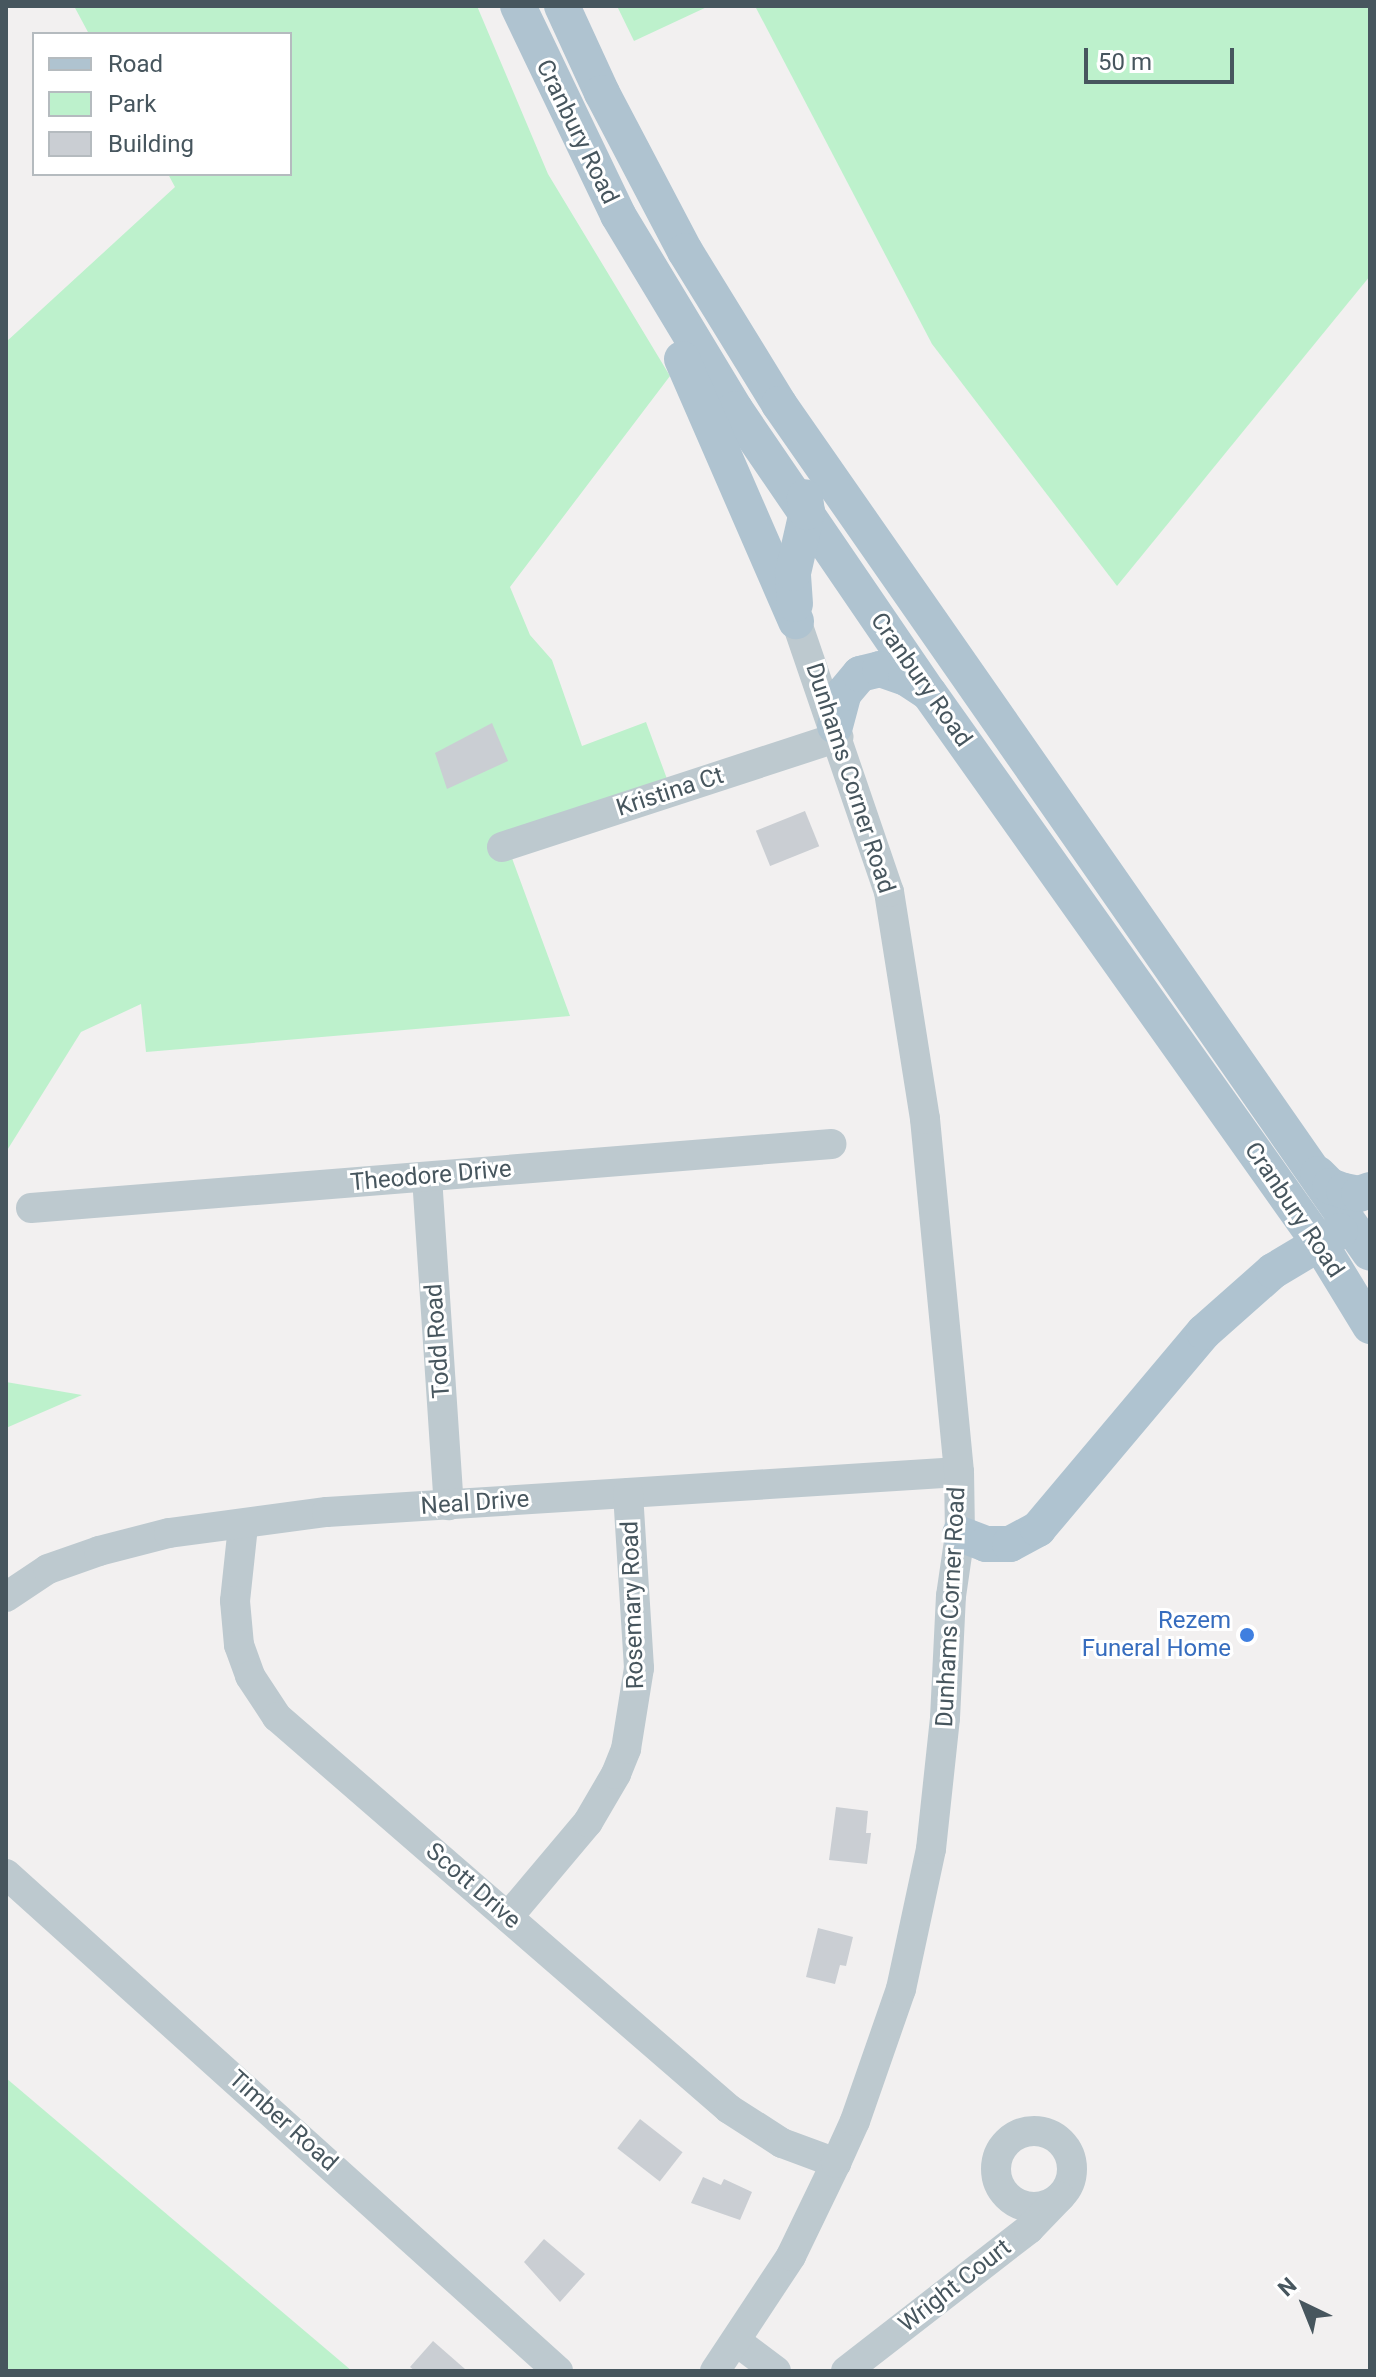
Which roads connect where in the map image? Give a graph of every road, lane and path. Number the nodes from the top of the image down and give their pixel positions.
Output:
1 (518, 6) edge
2 (562, 6) edge
3 (618, 215) junction
4 (779, 404) junction
5 (807, 512) junction
6 (796, 621) junction
7 (929, 693) junction
8 (837, 731) junction
9 (502, 847) dead end
10 (831, 1144) dead end
11 (1316, 1172) junction
12 (427, 1177) junction
13 (1370, 1190) edge
14 (31, 1208) dead end
15 (1364, 1230) edge
16 (1320, 1244) junction
17 (1370, 1326) edge
18 (959, 1472) junction
19 (628, 1493) junction
20 (449, 1505) junction
21 (243, 1526) junction
22 (960, 1534) junction
23 (6, 1597) edge
24 (6, 1874) edge
25 (508, 1917) junction
26 (836, 2163) junction
27 (1060, 2197) dead end
28 (736, 2341) junction
29 (558, 2371) edge
30 (715, 2371) edge
31 (776, 2371) edge
32 (846, 2371) edge

1 - 3 main road, Cranbury Road
2 - 4 main road, Cranbury Road
3 - 5 main road, Cranbury Road
3 - 6 main road
4 - 5 main road
4 - 11 main road, Cranbury Road
5 - 6 main road
5 - 7 main road, Cranbury Road
6 - 8 street, Dunhams Corner Road
7 - 8 main road
7 - 16 main road, Cranbury Road
8 - 9 street, Kristina Ct
8 - 18 street, Dunhams Corner Road
10 - 12 street, Theodore Drive
11 - 13 main road
11 - 15 main road, Cranbury Road
12 - 14 street, Theodore Drive
12 - 20 street, Todd Road
15 - 16 main road
16 - 17 main road, Cranbury Road
16 - 22 main road
18 - 19 street, Neal Drive
18 - 22 street, Dunhams Corner Road
19 - 20 street, Neal Drive
19 - 25 street, Rosemary Road
20 - 21 street, Neal Drive
21 - 23 street, Neal Drive
21 - 25 street, Scott Drive
22 - 26 street, Dunhams Corner Road
24 - 29 street, Timber Road
25 - 26 street, Scott Drive
26 - 28 street, Dunhams Corner Road
27 - 32 street, Wright Court
28 - 30 street, Dunhams Corner Road
28 - 31 street

